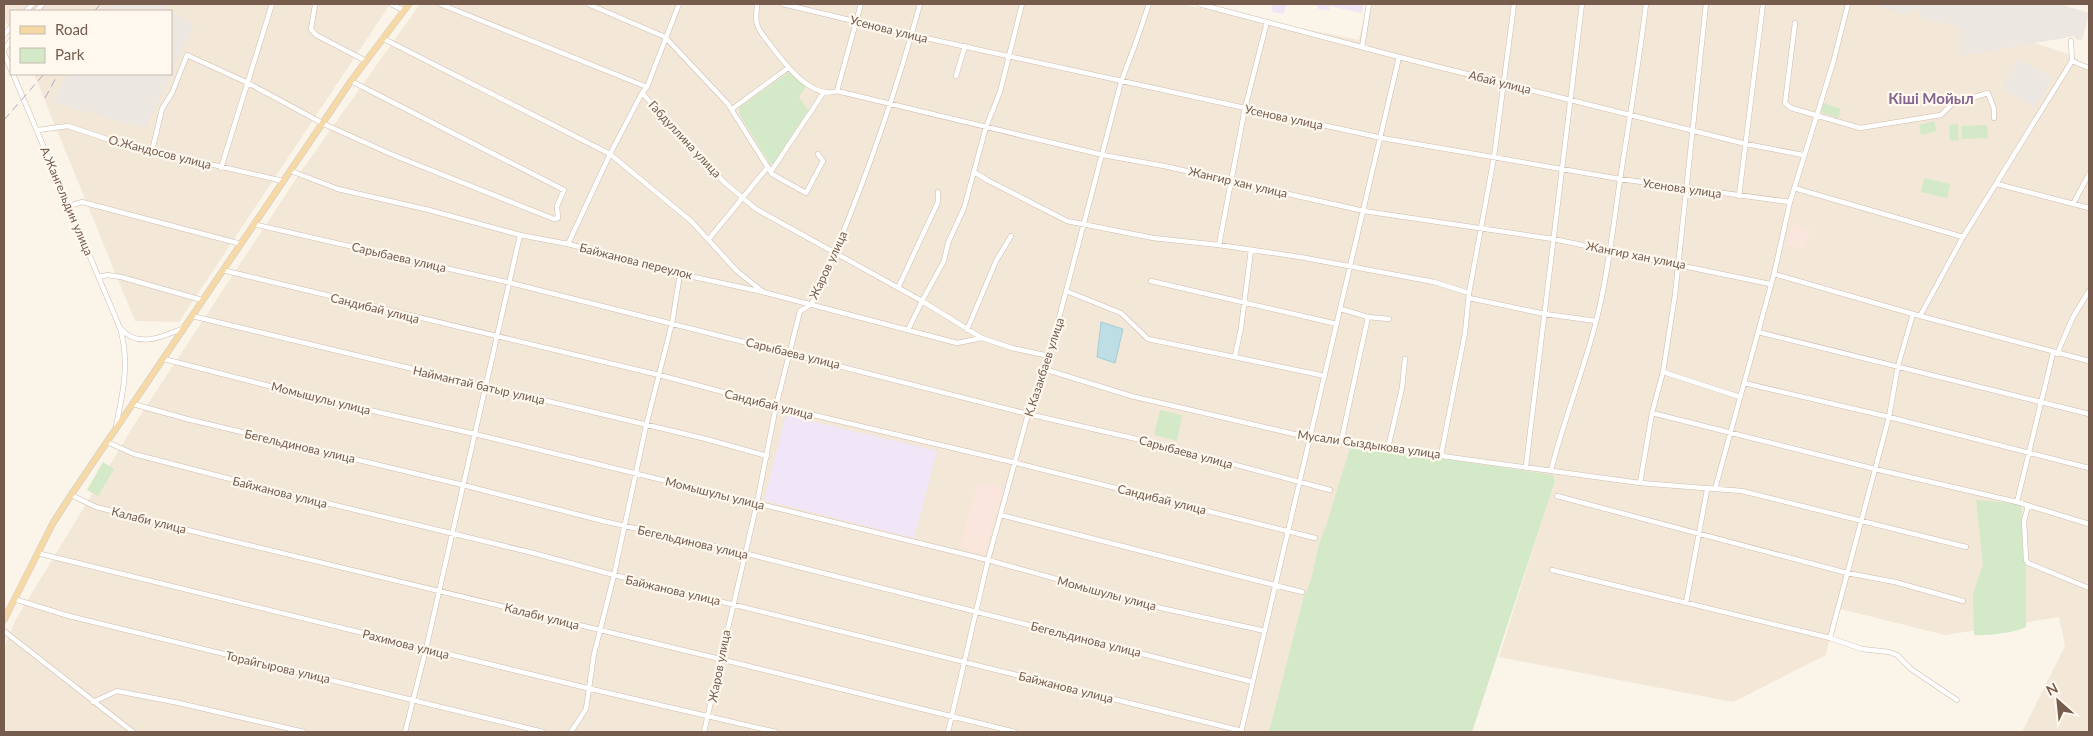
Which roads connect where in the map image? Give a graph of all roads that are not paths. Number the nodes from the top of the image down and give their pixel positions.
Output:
1 (272, 4) edge
2 (391, 4) edge
3 (409, 4) edge
4 (440, 4) edge
5 (588, 4) edge
6 (679, 4) edge
7 (757, 4) edge
8 (783, 4) edge
9 (861, 4) edge
10 (920, 4) edge
11 (1022, 4) edge
12 (1149, 4) edge
13 (1199, 4) edge
14 (1369, 4) edge
15 (1514, 4) edge
16 (1582, 4) edge
17 (1646, 4) edge
18 (1706, 4) edge
19 (1763, 4) edge
20 (1848, 4) edge
21 (315, 5) edge
22 (403, 10) junction
23 (857, 21) junction
24 (1267, 22) junction
25 (1795, 23) dead end
26 (912, 35) junction
27 (666, 37) junction
28 (382, 38) junction
29 (2071, 41) dead end
30 (965, 46) junction
31 (1362, 47) junction
32 (4, 51) edge
33 (1009, 56) junction
34 (1399, 57) junction
35 (366, 61) junction
36 (2072, 61) junction
37 (10, 67) edge
38 (788, 68) junction
39 (2089, 68) edge
40 (13, 75) edge
41 (956, 76) dead end
42 (351, 81) junction
43 (1121, 82) junction
44 (1502, 82) junction
45 (248, 83) junction
46 (647, 87) junction
47 (837, 91) junction
48 (824, 92) junction
49 (642, 93) junction
50 (1569, 99) junction
51 (890, 104) junction
52 (1245, 108) junction
53 (732, 109) junction
54 (1632, 114) junction
55 (1816, 115) junction
56 (1994, 118) dead end
57 (324, 124) junction
58 (986, 126) junction
59 (38, 130) junction
60 (1693, 130) junction
61 (1382, 138) junction
62 (1746, 144) junction
63 (152, 150) junction
64 (610, 154) junction
65 (818, 154) dead end
66 (1103, 155) junction
67 (1803, 156) junction
68 (1494, 157) junction
69 (221, 168) junction
70 (767, 168) junction
71 (1562, 170) junction
72 (291, 171) junction
73 (974, 172) junction
74 (2089, 174) edge
75 (1620, 179) junction
76 (1231, 180) junction
77 (283, 181) junction
78 (1997, 184) junction
79 (1794, 188) junction
80 (1688, 190) junction
81 (938, 192) dead end
82 (1739, 196) junction
83 (742, 199) junction
84 (1790, 202) junction
85 (2073, 204) junction
86 (69, 206) junction
87 (2089, 208) edge
88 (1364, 211) junction
89 (253, 224) junction
90 (1084, 224) junction
91 (1481, 230) junction
92 (520, 235) junction
93 (1011, 236) dead end
94 (1963, 237) junction
95 (1553, 239) junction
96 (708, 240) junction
97 (241, 244) junction
98 (568, 244) junction
99 (1219, 245) junction
100 (1251, 250) junction
101 (1611, 250) junction
102 (835, 252) junction
103 (1677, 263) junction
104 (1351, 268) junction
105 (222, 270) junction
106 (680, 274) junction
107 (1774, 274) junction
108 (99, 277) junction
109 (511, 282) junction
110 (1151, 282) dead end
111 (1770, 284) junction
112 (898, 288) junction
113 (1066, 291) junction
114 (2089, 291) edge
115 (763, 292) junction
116 (1469, 295) junction
117 (2088, 297) edge
118 (202, 300) junction
119 (922, 301) junction
120 (1243, 303) junction
121 (810, 304) junction
122 (1341, 309) junction
123 (1545, 314) junction
124 (1913, 314) junction
125 (192, 316) junction
126 (1368, 316) junction
127 (1920, 316) junction
128 (1389, 320) dead end
129 (1596, 321) junction
130 (672, 323) junction
131 (1337, 324) junction
132 (120, 328) junction
133 (184, 328) junction
134 (908, 330) junction
135 (967, 330) junction
136 (1758, 332) junction
137 (496, 337) junction
138 (982, 338) junction
139 (790, 352) junction
140 (2055, 353) junction
141 (1049, 356) junction
142 (1235, 356) junction
143 (164, 359) junction
144 (1405, 359) dead end
145 (2089, 361) edge
146 (1898, 366) junction
147 (1044, 369) junction
148 (1663, 372) junction
149 (659, 376) junction
150 (1325, 376) junction
151 (1744, 383) junction
152 (486, 386) junction
153 (1740, 397) junction
154 (2042, 402) junction
155 (133, 404) junction
156 (776, 406) junction
157 (1652, 413) junction
158 (1028, 414) junction
159 (2089, 414) edge
160 (1888, 417) junction
161 (646, 426) junction
162 (116, 428) junction
163 (475, 434) junction
164 (1730, 434) junction
165 (1311, 438) junction
166 (107, 442) junction
167 (1341, 442) junction
168 (1388, 448) junction
169 (2029, 454) junction
170 (1441, 455) junction
171 (766, 456) junction
172 (1016, 463) junction
173 (1526, 466) junction
174 (2089, 468) edge
175 (1551, 470) junction
176 (1875, 470) junction
177 (636, 474) junction
178 (1299, 482) junction
179 (1640, 483) junction
180 (463, 485) junction
181 (1715, 489) junction
182 (1330, 490) dead end
183 (1707, 490) junction
184 (71, 495) junction
185 (1557, 496) dead end
186 (2017, 502) junction
187 (757, 503) junction
188 (2028, 506) junction
189 (1001, 515) junction
190 (1860, 520) junction
191 (2089, 524) edge
192 (624, 525) junction
193 (1288, 531) junction
194 (452, 534) junction
195 (1699, 534) junction
196 (1315, 538) dead end
197 (1966, 547) dead end
198 (37, 553) junction
199 (744, 553) junction
200 (988, 560) junction
201 (1552, 570) dead end
202 (1848, 572) junction
203 (614, 575) junction
204 (1274, 585) junction
205 (2089, 588) edge
206 (439, 590) junction
207 (1302, 592) dead end
208 (14, 599) junction
209 (1963, 602) dead end
210 (1686, 603) junction
211 (732, 604) junction
212 (977, 612) junction
213 (4, 620) edge
214 (601, 630) junction
215 (4, 631) edge
216 (1265, 631) junction
217 (1830, 638) junction
218 (426, 649) junction
219 (720, 659) junction
220 (966, 662) junction
221 (1253, 682) junction
222 (587, 688) junction
223 (412, 699) junction
224 (1956, 700) dead end
225 (93, 702) junction
226 (710, 715) junction
227 (952, 717) junction
228 (133, 732) edge
229 (304, 732) edge
230 (404, 732) edge
231 (543, 732) edge
232 (571, 732) edge
233 (704, 732) edge
234 (776, 732) edge
235 (948, 732) edge
236 (1015, 732) edge
237 (1241, 732) edge

1 - 45 street
2 - 22 street
3 - 22 main road
4 - 46 street, Габдуллина улица
5 - 27 street
6 - 27 street
7 - 38 street
8 - 23 street, Усенова улица
9 - 23 street
10 - 26 street, Жаров улица
11 - 33 street
12 - 43 street, К.Казакбаев улица
13 - 24 street, Абай улица
14 - 31 street
15 - 44 street
16 - 50 street
17 - 54 street
18 - 60 street
19 - 62 street
20 - 55 street
21 - 35 street
22 - 28 main road
23 - 26 street, Усенова улица
23 - 47 street
24 - 31 street, Абай улица
24 - 52 street
25 - 55 street
26 - 30 street, Усенова улица
26 - 51 street, Жаров улица
27 - 46 street
27 - 53 street
28 - 35 main road
28 - 64 street
29 - 36 street
30 - 33 street, Усенова улица
30 - 41 street
31 - 34 street, Абай улица
32 - 37 street
33 - 43 street, Усенова улица
33 - 58 street
34 - 44 street, Абай улица
34 - 61 street
35 - 42 main road
36 - 39 street
36 - 78 street
38 - 48 street
38 - 53 street
40 - 59 street, А.Жангельдин улица
42 - 57 main road
42 - 57 street
43 - 52 street, Усенова улица
43 - 66 street, К.Казакбаев улица
44 - 50 street, Абай улица
44 - 68 street
45 - 57 street
45 - 63 street
45 - 69 street
46 - 49 street, Габдуллина улица
47 - 48 street, Жангир хан улица
47 - 51 street, Жангир хан улица
48 - 70 street
49 - 64 street
49 - 83 street, Габдуллина улица
50 - 54 street, Абай улица
50 - 71 street
51 - 58 street, Жангир хан улица
51 - 102 street, Жаров улица
52 - 61 street, Усенова улица
52 - 76 street
53 - 70 street
54 - 60 street, Абай улица
54 - 75 street
55 - 56 street
55 - 67 street
57 - 72 main road
58 - 66 street, Жангир хан улица
58 - 73 street
59 - 63 street, О.Жандосов улица
59 - 86 street, А.Жангельдин улица
60 - 62 street, Абай улица
60 - 80 street
61 - 68 street, Усенова улица
61 - 88 street
62 - 67 street, Абай улица
62 - 82 street
63 - 69 street, О.Жандосов улица
64 - 96 street
64 - 98 street
65 - 70 street
66 - 76 street, Жангир хан улица
66 - 90 street, К.Казакбаев улица
67 - 79 street
68 - 71 street, Усенова улица
68 - 91 street
69 - 77 street, О.Жандосов улица
70 - 83 street
71 - 75 street, Усенова улица
71 - 95 street
72 - 77 main road
72 - 92 street, Байжанова переулок
73 - 90 street
73 - 119 street
74 - 85 street
75 - 80 street, Усенова улица
75 - 101 street
76 - 88 street, Жангир хан улица
76 - 99 street
77 - 89 main road
78 - 85 street
78 - 94 street
79 - 84 street
79 - 94 street
80 - 82 street, Усенова улица
80 - 103 street
81 - 112 street
82 - 84 street, Усенова улица
83 - 96 street
83 - 102 street, Габдуллина улица
84 - 107 street
85 - 87 street
86 - 97 street
86 - 108 street, А.Жангельдин улица
88 - 91 street, Жангир хан улица
88 - 104 street
89 - 97 main road
89 - 109 street, Сарыбаева улица
90 - 99 street
90 - 113 street, К.Казакбаев улица
91 - 95 street, Жангир хан улица
91 - 116 street
92 - 98 street, Байжанова переулок
92 - 109 street
93 - 135 street
94 - 127 street
95 - 101 street, Жангир хан улица
95 - 123 street
96 - 115 street
97 - 105 main road
98 - 106 street, Байжанова переулок
99 - 100 street
100 - 104 street
100 - 120 street
101 - 103 street, Жангир хан улица
101 - 129 street
102 - 112 street, Габдуллина улица
102 - 121 street, Жаров улица
103 - 111 street, Жангир хан улица
103 - 148 street
104 - 116 street
104 - 122 street
105 - 118 main road
105 - 137 street, Сандибай улица
106 - 115 street, Байжанова переулок
106 - 130 street
107 - 111 street
107 - 124 street
108 - 118 street
108 - 132 street, А.Жангельдин улица
109 - 130 street, Сарыбаева улица
109 - 137 street
110 - 120 street
111 - 136 street
112 - 119 street, Габдуллина улица
113 - 141 street, К.Казакбаев улица
113 - 142 street
114 - 117 street
115 - 121 street, Байжанова переулок
116 - 123 street
116 - 170 street
117 - 140 street
118 - 125 main road
119 - 134 street
119 - 135 street, Габдуллина улица
120 - 131 street
120 - 142 street
121 - 134 street, Байжанова переулок
121 - 139 street, Жаров улица
122 - 126 street
122 - 131 street
123 - 129 street
123 - 173 street
124 - 127 street
124 - 146 street
125 - 133 main road
125 - 152 street, Наймантай батыр улица
126 - 128 street
126 - 167 street
127 - 140 street
129 - 175 street
130 - 139 street, Сарыбаева улица
130 - 149 street
131 - 150 street
132 - 133 street
132 - 162 street, А.Жангельдин улица
133 - 143 main road
134 - 138 street, Байжанова переулок
135 - 138 street, Габдуллина улица
136 - 146 street
136 - 151 street
137 - 149 street, Сандибай улица
137 - 152 street
138 - 141 street, Габдуллина улица
139 - 156 street, Жаров улица
139 - 158 street, Сарыбаева улица
140 - 145 street
140 - 154 street
141 - 147 street, К.Казакбаев улица
142 - 150 street
143 - 155 main road
143 - 163 street, Момышулы улица
144 - 168 street
146 - 154 street
146 - 160 street
147 - 158 street, К.Казакбаев улица
147 - 165 street, Мусали Сыздыкова улица
148 - 153 street
148 - 157 street
149 - 156 street, Сандибай улица
149 - 161 street
150 - 165 street
151 - 153 street
151 - 160 street
152 - 161 street, Наймантай батыр улица
152 - 163 street
153 - 164 street
154 - 159 street
154 - 169 street
155 - 162 main road
155 - 180 street, Бегельдинова улица
156 - 171 street, Жаров улица
156 - 172 street, Сандибай улица
157 - 164 street
157 - 179 street
158 - 172 street, К.Казакбаев улица
158 - 178 street, Сарыбаева улица
160 - 169 street
160 - 176 street
161 - 171 street, Наймантай батыр улица
161 - 177 street
162 - 166 main road
163 - 177 street, Момышулы улица
163 - 180 street
164 - 176 street
164 - 181 street
165 - 167 street, Мусали Сыздыкова улица
165 - 178 street
166 - 184 main road
166 - 194 street, Байжанова улица
167 - 168 street, Мусали Сыздыкова улица
168 - 170 street, Мусали Сыздыкова улица
169 - 174 street
169 - 186 street
170 - 173 street, Мусали Сыздыкова улица
171 - 187 street, Жаров улица
172 - 189 street, К.Казакбаев улица
172 - 193 street, Сандибай улица
173 - 175 street, Мусали Сыздыкова улица
175 - 179 street, Мусали Сыздыкова улица
176 - 186 street
176 - 190 street
177 - 187 street, Момышулы улица
177 - 192 street
178 - 182 street, Сарыбаева улица
178 - 193 street
179 - 183 street, Мусали Сыздыкова улица
180 - 192 street, Бегельдинова улица
180 - 194 street
181 - 183 street, Мусали Сыздыкова улица
181 - 190 street, Мусали Сыздыкова улица
183 - 195 street
184 - 198 main road
184 - 206 street, Калаби улица
185 - 195 street
186 - 188 street
187 - 199 street, Жаров улица
187 - 200 street, Момышулы улица
188 - 191 street
188 - 205 street
189 - 200 street, К.Казакбаев улица
189 - 204 street
190 - 197 street, Мусали Сыздыкова улица
190 - 202 street
192 - 199 street, Бегельдинова улица
192 - 203 street
193 - 196 street, Сандибай улица
193 - 204 street
194 - 203 street, Байжанова улица
194 - 206 street
195 - 202 street
195 - 210 street
198 - 208 main road
198 - 218 street, Рахимова улица
199 - 211 street, Жаров улица
199 - 212 street, Бегельдинова улица
200 - 212 street, К.Казакбаев улица
200 - 216 street, Момышулы улица
201 - 210 street
202 - 209 street
202 - 217 street
203 - 211 street, Байжанова улица
203 - 214 street
204 - 207 street
204 - 216 street
206 - 214 street, Калаби улица
206 - 218 street
208 - 213 main road
208 - 223 street, Торайгырова улица
210 - 217 street
211 - 219 street, Жаров улица
211 - 220 street, Байжанова улица
212 - 220 street, К.Казакбаев улица
212 - 221 street, Бегельдинова улица
214 - 219 street, Калаби улица
214 - 222 street
215 - 225 street
216 - 221 street
217 - 224 street
218 - 222 street, Рахимова улица
218 - 223 street
219 - 226 street, Жаров улица
219 - 227 street, Калаби улица
220 - 227 street, К.Казакбаев улица
220 - 237 street, Байжанова улица
221 - 237 street
222 - 226 street, Рахимова улица
222 - 232 street
223 - 230 street
223 - 231 street, Торайгырова улица
225 - 228 street
225 - 229 street
226 - 233 street, Жаров улица
226 - 234 street, Рахимова улица
227 - 235 street, К.Казакбаев улица
227 - 236 street, Калаби улица

